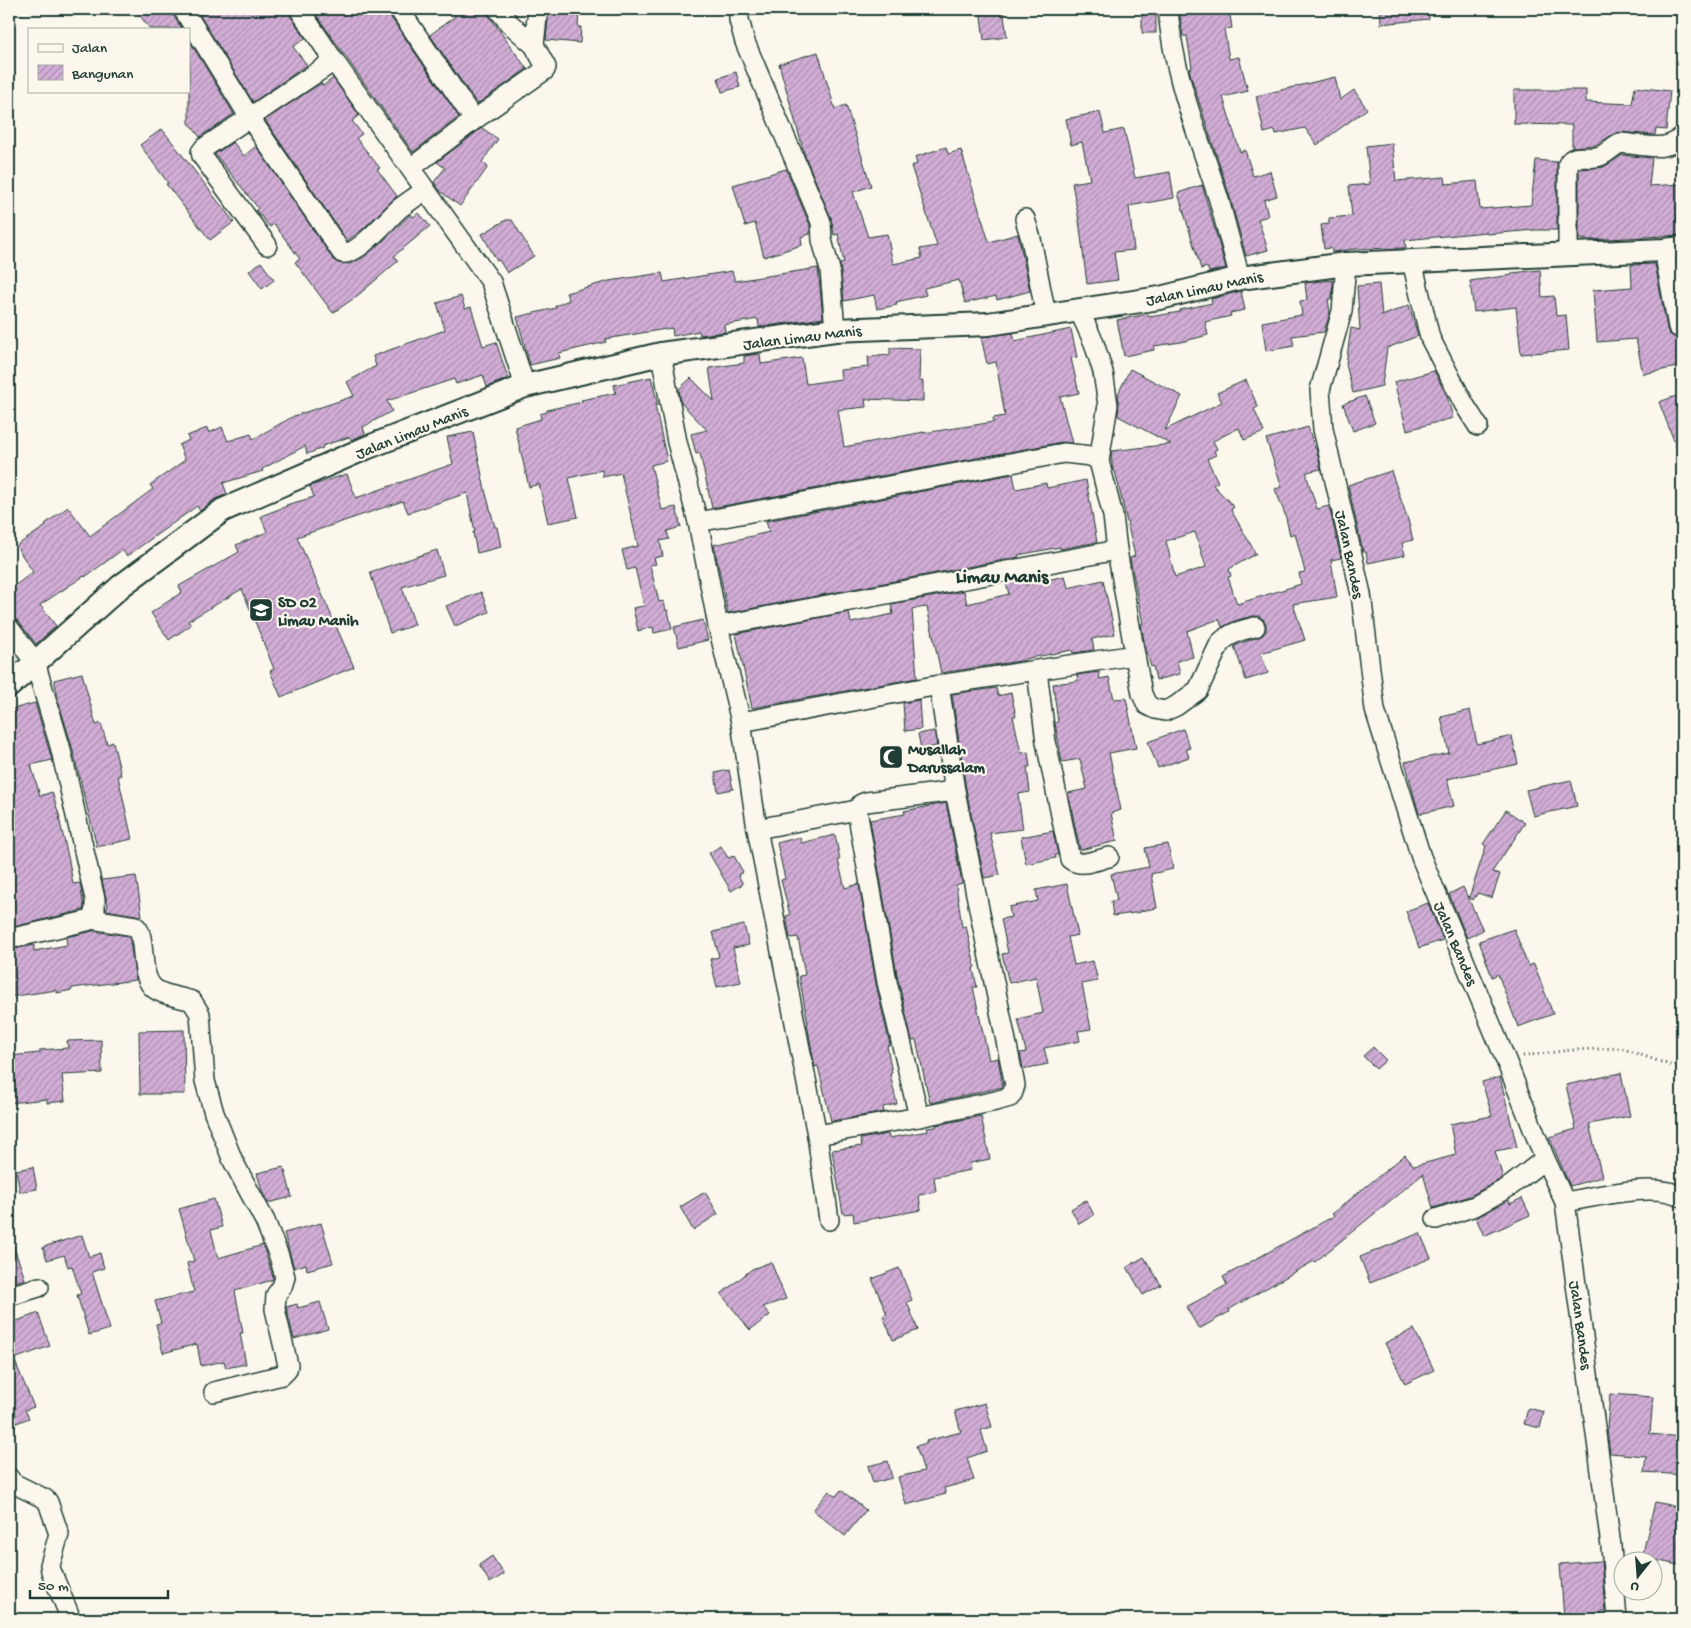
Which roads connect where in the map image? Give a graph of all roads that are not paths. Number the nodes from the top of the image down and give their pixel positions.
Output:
1 (183, 9) edge
2 (299, 9) edge
3 (398, 9) edge
4 (498, 9) edge
5 (538, 9) edge
6 (739, 9) edge
7 (1168, 9) edge
8 (534, 45) junction
9 (334, 61) junction
10 (250, 118) junction
11 (474, 120) junction
12 (1682, 136) edge
13 (411, 168) junction
14 (425, 190) junction
15 (1025, 219) dead end
16 (267, 246) dead end
17 (1673, 249) edge
18 (1568, 253) junction
19 (1412, 260) junction
20 (1346, 264) junction
21 (1240, 278) junction
22 (1080, 310) junction
23 (1046, 315) junction
24 (1678, 327) dead end
25 (835, 330) junction
26 (661, 354) junction
27 (525, 386) junction
28 (1478, 426) dead end
29 (1099, 461) junction
30 (698, 522) junction
31 (1117, 550) junction
32 (718, 626) junction
33 (1254, 626) dead end
34 (9, 628) edge
35 (1135, 655) junction
36 (35, 662) junction
37 (1037, 671) junction
38 (939, 685) junction
39 (9, 686) edge
40 (741, 722) junction
41 (955, 791) junction
42 (856, 810) junction
43 (757, 829) junction
44 (1108, 857) dead end
45 (92, 919) junction
46 (9, 939) edge
47 (919, 1117) junction
48 (817, 1135) junction
49 (1545, 1159) junction
50 (1682, 1197) edge
51 (1565, 1202) junction
52 (1436, 1219) dead end
53 (829, 1220) dead end
54 (39, 1287) dead end
55 (9, 1296) edge
56 (214, 1392) dead end
57 (9, 1478) edge
58 (71, 1619) edge
59 (1617, 1619) edge

1 - 10 street
2 - 9 street
3 - 11 street
4 - 8 street
5 - 8 street
6 - 25 street
7 - 21 street
8 - 11 street
9 - 10 street
9 - 13 street
10 - 14 street
10 - 16 street
11 - 13 street
12 - 18 street
13 - 14 street
14 - 27 street
15 - 23 street
17 - 18 street, Jalan Limau Manis
17 - 24 street
18 - 19 street, Jalan Limau Manis
19 - 20 street, Jalan Limau Manis
19 - 28 street
20 - 21 street, Jalan Limau Manis
20 - 49 street, Jalan Bandes
21 - 22 street, Jalan Limau Manis
22 - 23 street, Jalan Limau Manis
22 - 29 street
23 - 25 street, Jalan Limau Manis
25 - 26 street, Jalan Limau Manis
26 - 27 street, Jalan Limau Manis
26 - 30 street
27 - 36 street, Jalan Limau Manis
29 - 30 street
29 - 31 street
30 - 32 street
31 - 32 street
31 - 35 street
32 - 40 street
33 - 35 street
34 - 36 street
35 - 37 street
36 - 39 street, Jalan Limau Manis
36 - 45 street
37 - 38 street
37 - 44 street
38 - 40 street
38 - 41 street
40 - 43 street
41 - 42 street
41 - 47 street
42 - 43 street
42 - 47 street
43 - 48 street
45 - 46 street
45 - 56 street
47 - 48 street
48 - 53 street
49 - 51 street, Jalan Bandes
49 - 52 street
50 - 51 street
51 - 59 street, Jalan Bandes
54 - 55 street
57 - 58 street

